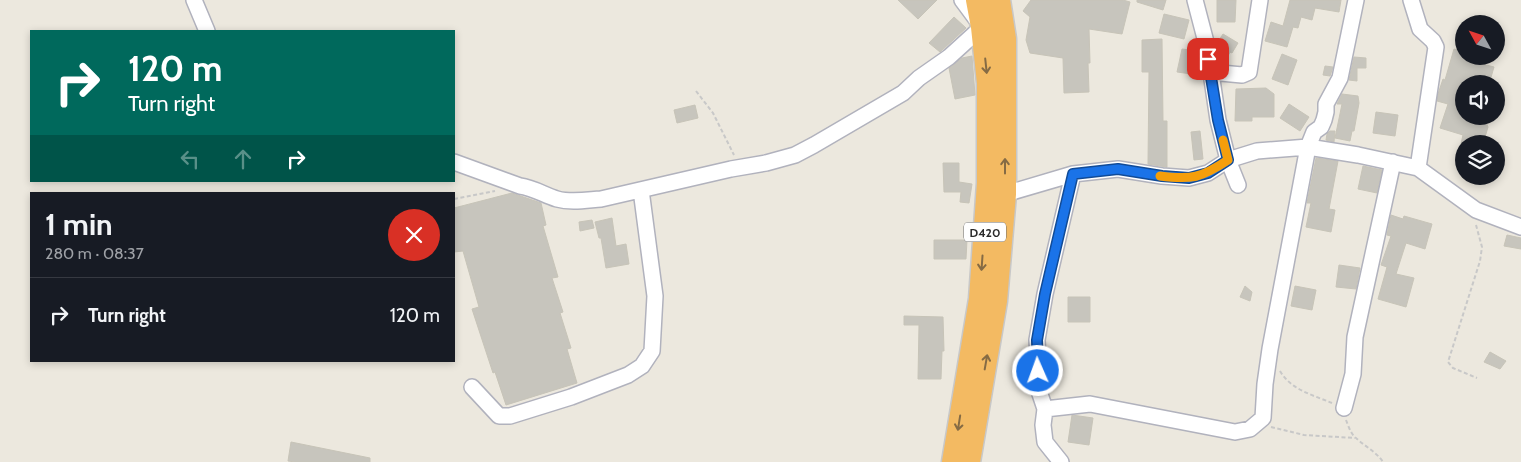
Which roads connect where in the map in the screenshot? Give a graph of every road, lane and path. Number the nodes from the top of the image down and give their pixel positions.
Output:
1 (194, 0) edge
2 (962, 0) edge
3 (977, 0) edge
4 (999, 0) edge
5 (1195, 0) edge
6 (1260, 0) edge
7 (1356, 0) edge
8 (1411, 0) edge
9 (982, 27) junction
10 (206, 30) edge
11 (1210, 72) junction
12 (696, 91) dead end
13 (1308, 147) junction
14 (1228, 160) junction
15 (455, 162) edge
16 (1393, 162) junction
17 (740, 167) junction
18 (1418, 168) junction
19 (1073, 174) junction
20 (1238, 185) dead end
21 (520, 186) junction
22 (641, 190) junction
23 (1005, 194) junction
24 (455, 200) edge
25 (1476, 210) junction
26 (1521, 227) edge
27 (1279, 368) dead end
28 (1477, 378) dead end
29 (472, 388) dead end
30 (1344, 408) junction
31 (1044, 409) junction
32 (1259, 423) junction
33 (1356, 438) junction
34 (953, 462) edge
35 (969, 462) edge
36 (1061, 462) edge
37 (1382, 462) edge

1 - 10 street
2 - 9 street
3 - 9 highway, D420
23 -> 4 highway, D420
5 - 11 street
6 - 11 street
7 - 13 street
8 - 18 street
9 - 17 street
9 -> 34 highway, D420
11 - 14 street
12 - 17 path
13 - 14 street
13 - 16 street
13 - 32 street
14 - 19 street
14 - 20 street
15 - 21 street
16 - 18 street
16 - 30 street
17 - 22 street
18 - 25 street
19 - 23 street
19 - 31 street
21 - 22 street
21 - 24 path
22 - 29 street
35 -> 23 highway, D420
25 - 26 street
25 - 28 path
27 - 30 path
30 - 33 path
31 - 32 street
31 - 36 street
32 - 33 path
33 - 37 path

